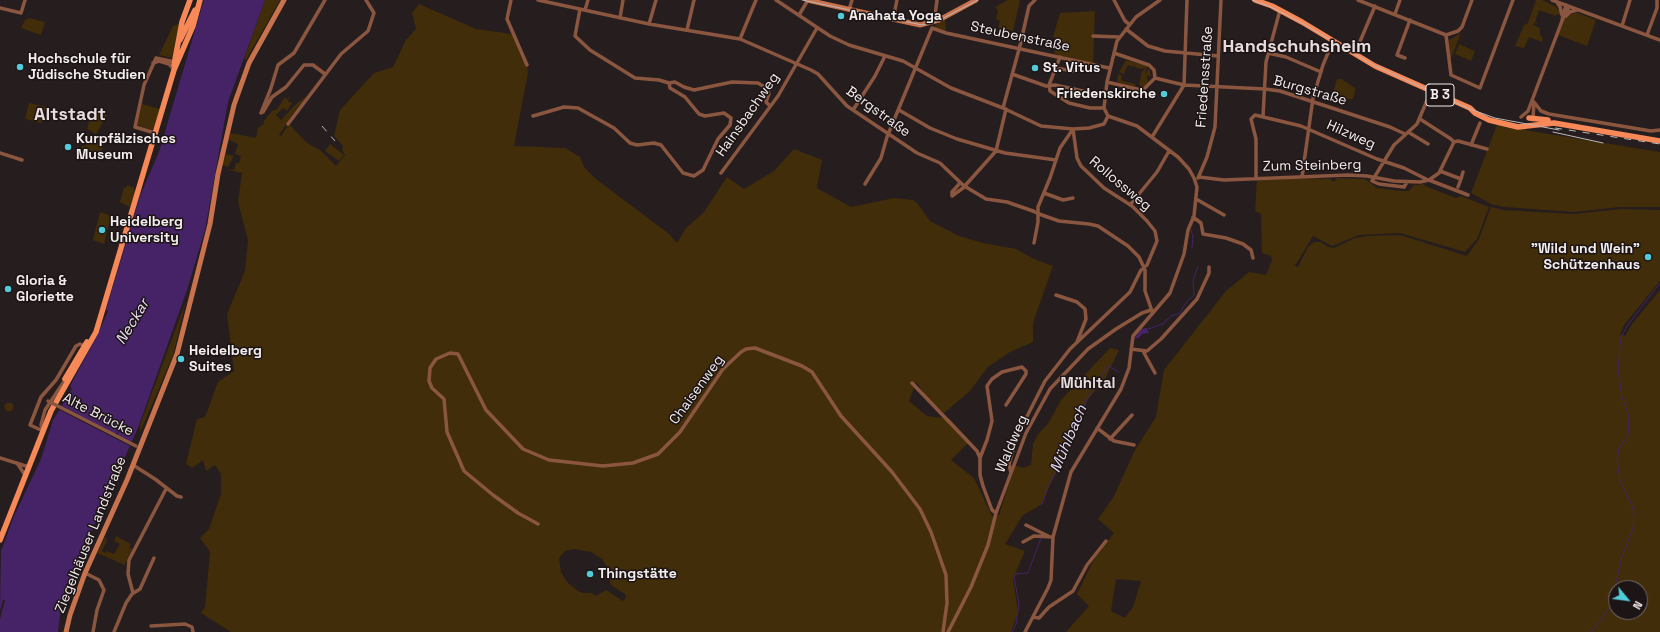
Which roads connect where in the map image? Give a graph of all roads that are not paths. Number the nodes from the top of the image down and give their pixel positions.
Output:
1 (25, 0) edge
2 (284, 0) edge
3 (325, 0) edge
4 (366, 0) edge
5 (511, 0) edge
6 (538, 0) edge
7 (588, 0) edge
8 (623, 0) edge
9 (656, 0) edge
10 (694, 0) edge
11 (756, 0) edge
12 (776, 0) edge
13 (807, 0) edge
14 (852, 0) edge
15 (897, 0) edge
16 (937, 0) edge
17 (976, 0) edge
18 (1036, 0) edge
19 (1114, 0) edge
20 (1160, 0) edge
21 (1187, 0) edge
22 (1221, 0) edge
23 (1255, 0) edge
24 (1358, 0) edge
25 (1400, 0) edge
26 (1472, 0) edge
27 (1513, 0) edge
28 (1630, 0) edge
29 (1657, 0) edge
30 (190, 1) edge
31 (200, 1) edge
32 (1554, 1) edge
33 (1375, 6) junction
34 (1568, 6) junction
35 (0, 8) edge
36 (580, 9) junction
37 (585, 10) junction
38 (849, 10) junction
39 (1280, 10) junction
40 (1577, 10) junction
41 (1395, 14) junction
42 (799, 15) junction
43 (935, 16) dead end
44 (1563, 16) junction
45 (620, 18) junction
46 (892, 19) junction
47 (1410, 20) junction
48 (650, 24) junction
49 (1129, 24) junction
50 (931, 26) junction
51 (1622, 26) junction
52 (817, 28) junction
53 (1126, 28) junction
54 (185, 30) junction
55 (687, 30) junction
56 (1446, 35) junction
57 (1647, 35) junction
58 (1093, 36) dead end
59 (1022, 37) dead end
60 (1119, 37) junction
61 (740, 39) junction
62 (1660, 40) edge
63 (1333, 41) junction
64 (1021, 42) dead end
65 (178, 45) junction
66 (1020, 49) junction
67 (183, 50) junction
68 (1356, 51) dead end
69 (1114, 53) junction
70 (1268, 53) junction
71 (1185, 54) junction
72 (885, 56) junction
73 (1218, 56) junction
74 (1060, 58) junction
75 (1405, 58) dead end
76 (176, 62) junction
77 (153, 63) junction
78 (795, 63) junction
79 (1090, 64) junction
80 (527, 65) dead end
81 (916, 67) junction
82 (1056, 68) junction
83 (1109, 68) junction
84 (174, 69) junction
85 (1321, 72) junction
86 (325, 74) junction
87 (1012, 74) junction
88 (1155, 78) junction
89 (1107, 82) junction
90 (669, 83) junction
91 (1049, 85) junction
92 (1184, 85) junction
93 (1216, 86) junction
94 (1265, 89) junction
95 (1431, 91) junction
96 (1535, 93) junction
97 (1106, 96) junction
98 (1313, 101) junction
99 (1534, 102) junction
100 (770, 106) junction
101 (1004, 108) junction
102 (1104, 108) junction
103 (853, 110) junction
104 (899, 110) junction
105 (1528, 110) junction
106 (1541, 111) junction
107 (533, 116) dead end
108 (1108, 116) junction
109 (1263, 116) junction
110 (1521, 117) dead end
111 (1532, 118) junction
112 (1420, 119) junction
113 (1480, 123) dead end
114 (1554, 123) junction
115 (288, 124) dead end
116 (1540, 124) junction
117 (1511, 126) junction
118 (1074, 129) junction
119 (1308, 129) junction
120 (1660, 130) edge
121 (155, 133) junction
122 (1406, 133) junction
123 (889, 134) junction
124 (1152, 137) junction
125 (1660, 141) edge
126 (1454, 142) junction
127 (1428, 144) dead end
128 (1471, 145) junction
129 (1487, 149) dead end
130 (996, 151) junction
131 (1169, 151) junction
132 (0, 153) edge
133 (22, 160) dead end
134 (1056, 160) junction
135 (1384, 161) junction
136 (1440, 171) junction
137 (1463, 172) dead end
138 (721, 173) dead end
139 (1373, 177) junction
140 (1256, 178) junction
141 (1302, 178) junction
142 (1197, 179) junction
143 (1461, 179) junction
144 (1428, 180) junction
145 (865, 184) dead end
146 (963, 185) junction
147 (1458, 187) dead end
148 (1044, 193) junction
149 (1468, 195) dead end
150 (1074, 198) dead end
151 (1196, 199) junction
152 (1130, 205) junction
153 (1224, 215) dead end
154 (1193, 217) junction
155 (1034, 243) dead end
156 (1253, 258) dead end
157 (1209, 267) dead end
158 (1144, 268) junction
159 (1056, 295) dead end
160 (1152, 311) junction
161 (1143, 313) junction
162 (1147, 320) junction
163 (1077, 342) junction
164 (86, 347) junction
165 (1131, 349) junction
166 (1143, 351) junction
167 (1155, 373) dead end
168 (65, 380) junction
169 (912, 383) dead end
170 (58, 396) junction
171 (45, 399) junction
172 (1006, 405) dead end
173 (1132, 416) dead end
174 (1097, 428) junction
175 (43, 431) junction
176 (1110, 439) junction
177 (1134, 445) dead end
178 (137, 447) junction
179 (0, 458) edge
180 (980, 458) junction
181 (17, 463) junction
182 (133, 466) junction
183 (29, 467) junction
184 (1011, 473) junction
185 (26, 476) junction
186 (166, 489) junction
187 (181, 497) dead end
188 (996, 513) junction
189 (538, 524) dead end
190 (1026, 525) dead end
191 (1048, 536) junction
192 (1053, 537) junction
193 (0, 540) edge
194 (1106, 541) dead end
195 (1023, 542) dead end
196 (154, 558) dead end
197 (85, 574) junction
198 (133, 593) junction
199 (1033, 617) junction
200 (151, 626) dead end
201 (66, 632) edge
202 (93, 632) edge
203 (114, 632) edge
204 (193, 632) edge
205 (943, 632) edge
206 (948, 632) edge
207 (1025, 632) edge

1 - 35 street
2 - 178 main road, Ziegelhäuser Landstraße
3 - 86 street
4 - 86 street
5 - 80 street
6 - 36 street, Bergstraße
7 - 37 street
8 - 45 street
9 - 48 street
10 - 55 street
11 - 61 street
12 - 42 street
13 - 38 main road
13 - 42 street
14 - 38 street
15 - 46 street
16 - 43 street
17 - 50 main road
18 - 59 street
19 - 49 street
20 - 49 street
21 - 71 street
22 - 73 street, Friedensstraße
23 - 39 main road, B 3
24 - 33 street
25 - 41 street
26 - 56 street
27 - 56 street
28 - 51 street
29 - 57 street
30 - 54 main road
30 - 65 main road
31 - 54 main road
31 - 67 main road
32 - 34 street
32 - 44 street
33 - 41 street
33 - 68 street
34 - 40 street
34 - 44 street
36 - 37 street, Bergstraße
36 - 90 street
37 - 45 street, Bergstraße
38 - 46 main road
39 - 63 main road, B 3
39 - 70 street
40 - 44 street
40 - 51 street
41 - 47 street
42 - 52 street
44 - 96 street
45 - 48 street, Bergstraße
46 - 50 main road
47 - 56 street
47 - 75 street
48 - 55 street, Bergstraße
49 - 53 street
50 - 66 street, Steubenstraße
50 - 81 street
51 - 57 street
52 - 72 street
52 - 78 street, Hainsbachweg
53 - 60 street
53 - 71 street
54 - 65 main road
54 - 67 main road
55 - 61 street, Bergstraße
57 - 62 street
58 - 60 street
60 - 69 street
61 - 78 street, Bergstraße
63 - 85 street
63 - 95 main road, B 3
64 - 66 street
65 - 76 main road
66 - 74 street, Steubenstraße
66 - 87 street
67 - 76 main road
69 - 83 street
69 - 88 street
70 - 85 street
70 - 94 street
71 - 73 street
71 - 92 street
72 - 81 street
72 - 103 street
73 - 93 street, Friedensstraße
74 - 79 street, Steubenstraße
74 - 82 street
76 - 77 street
76 - 84 main road
77 - 84 street
77 - 121 street
78 - 100 street, Hainsbachweg
78 - 103 street, Bergstraße
79 - 82 street
79 - 83 street, Steubenstraße
81 - 101 street
81 - 104 street
82 - 91 street
83 - 89 street
84 - 121 main road
85 - 98 street
86 - 115 street
87 - 91 street
87 - 101 street
88 - 89 street
88 - 92 street, Burgstraße
89 - 97 street
90 - 100 street
90 - 107 street
91 - 97 street
91 - 102 street
92 - 93 street, Burgstraße
92 - 124 street
93 - 94 street, Burgstraße
93 - 142 street, Friedensstraße
94 - 98 street, Burgstraße
94 - 109 street
95 - 112 street
95 - 117 main road, B 3
96 - 99 street
96 - 105 street
97 - 102 street
98 - 119 street
98 - 122 street, Burgstraße
99 - 106 street
99 - 111 street
100 - 138 street, Hainsbachweg
101 - 118 street
101 - 130 street
102 - 108 street
103 - 123 street, Bergstraße
104 - 123 street
104 - 130 street
105 - 110 street
105 - 111 street
106 - 111 street
106 - 120 street
108 - 118 street
108 - 124 street
109 - 119 street, Hilzweg
109 - 140 street
111 - 114 main road, B 3
111 - 116 street
111 - 117 main road, B 3
112 - 122 street
112 - 126 street
113 - 128 street
114 - 116 main road, B 3
114 - 125 main road, B 3
116 - 117 main road, B 3
118 - 134 street
118 - 152 street, Rollossweg
119 - 135 street, Hilzweg
119 - 141 street
121 - 164 main road
122 - 127 street, Burgstraße
122 - 135 street
123 - 145 street
123 - 146 street, Bergstraße
124 - 131 street
126 - 128 street
126 - 136 street
128 - 129 street
130 - 134 street
130 - 146 street
131 - 142 street
131 - 152 street
132 - 133 street
134 - 148 street
135 - 139 street
135 - 144 street, Hilzweg
136 - 143 street
136 - 144 street
137 - 143 street
139 - 141 street, Zum Steinberg
139 - 144 street
140 - 141 street, Zum Steinberg
140 - 142 street, Zum Steinberg
142 - 151 street
143 - 147 street
144 - 149 street
146 - 158 street, Bergstraße, bridge
148 - 150 street
148 - 155 street
151 - 153 street
151 - 154 street
152 - 158 street, Rollossweg
154 - 156 street
154 - 160 street
157 - 166 street
158 - 160 street
158 - 163 street, Rollossweg
159 - 163 street
160 - 161 street, Waldweg
160 - 162 street
161 - 162 street
161 - 184 street, Waldweg
162 - 165 street
163 - 184 street
164 - 168 main road
164 - 170 main road
164 - 171 street
165 - 166 street
165 - 174 street
166 - 167 street
168 - 170 main road
168 - 175 street
169 - 180 street
170 - 175 main road
171 - 175 street
171 - 178 street, Alte Brücke, bridge
172 - 180 street
173 - 176 street
174 - 176 street
174 - 192 street
175 - 183 main road
176 - 177 street
178 - 182 main road, Ziegelhäuser Landstraße
179 - 181 street
180 - 188 street
181 - 183 street
181 - 185 street
182 - 186 street
182 - 197 main road, Ziegelhäuser Landstraße
183 - 185 main road
184 - 188 street, Waldweg
185 - 193 main road
186 - 187 street
186 - 198 street
188 - 206 street, Waldweg
189 - 205 street, Chaisenweg
190 - 191 street
191 - 192 street
191 - 195 street
192 - 199 street
194 - 199 street
196 - 198 street
197 - 201 main road, Ziegelhäuser Landstraße
197 - 202 street
198 - 203 street
199 - 207 street
200 - 204 street

